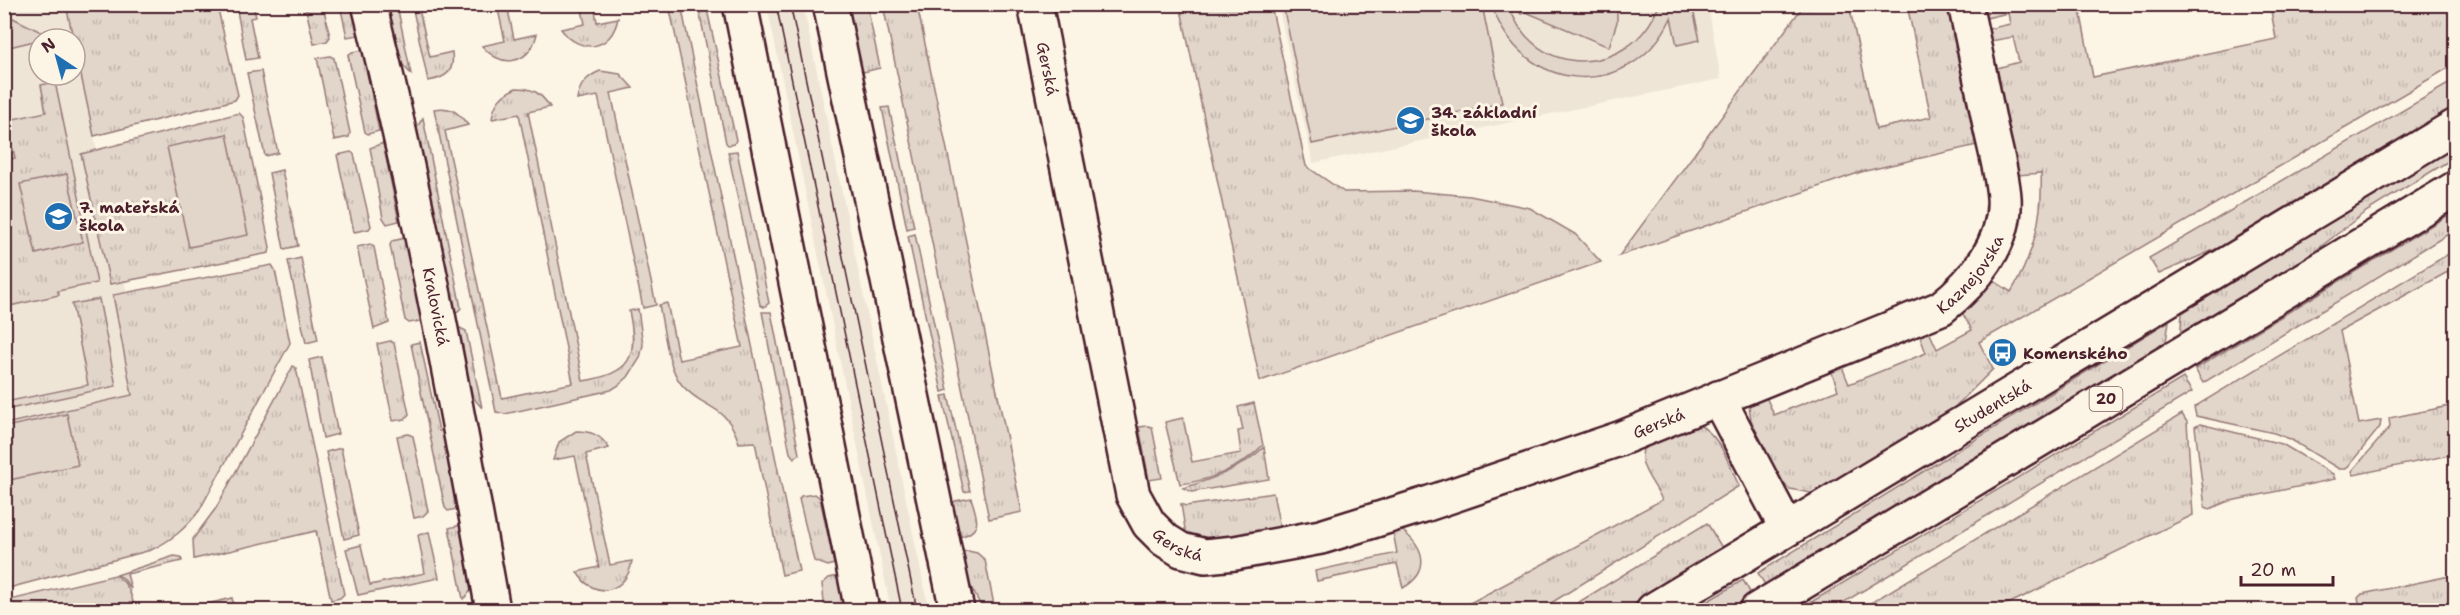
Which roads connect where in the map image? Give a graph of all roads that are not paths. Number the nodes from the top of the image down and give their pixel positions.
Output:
1 (369, 4) edge
2 (740, 4) edge
3 (831, 4) edge
4 (1035, 4) edge
5 (1965, 4) edge
6 (2456, 126) edge
7 (2456, 188) edge
8 (1718, 398) junction
9 (1787, 529) junction
10 (493, 610) edge
11 (862, 610) edge
12 (957, 610) edge
13 (1653, 610) edge
14 (1757, 610) edge

1 - 10 street, Kralovická
2 - 11 street
3 - 12 street
4 - 8 street, Gerská
5 - 8 street, Kaznejovska
6 - 9 street, Studentská
7 - 14 street, 20
8 - 9 street
9 - 13 street, Studentská

